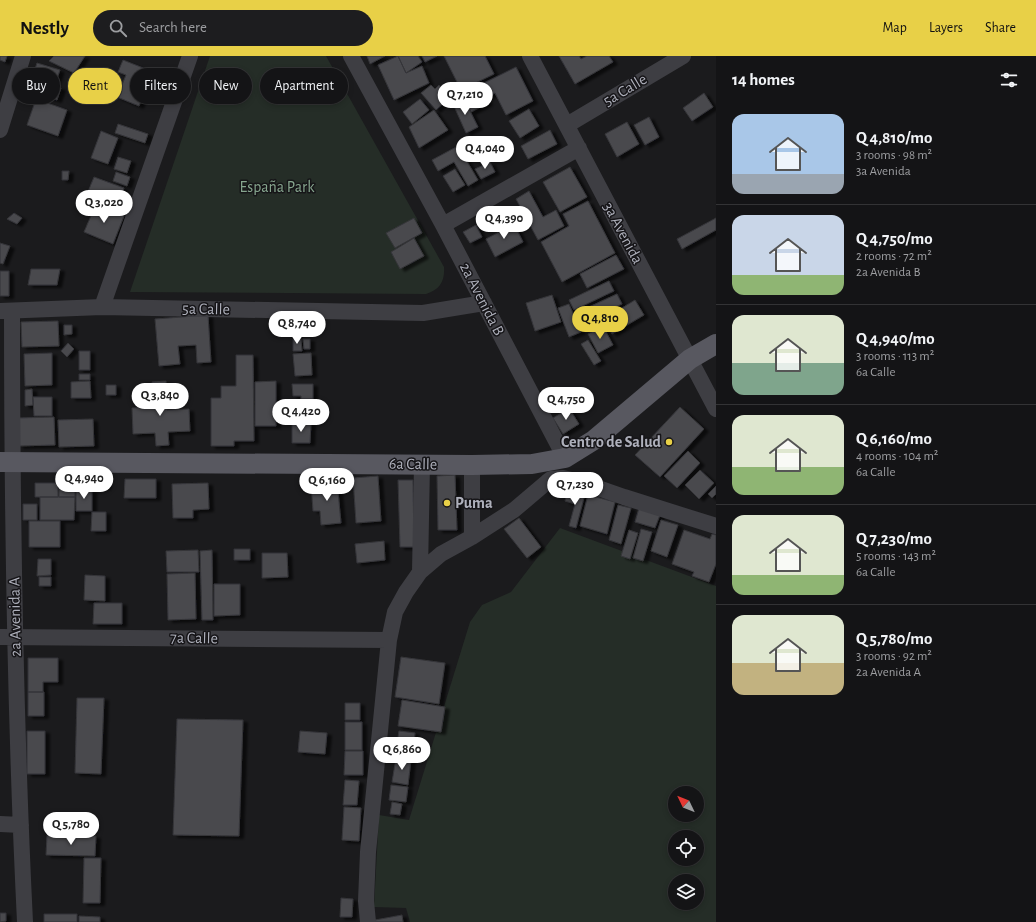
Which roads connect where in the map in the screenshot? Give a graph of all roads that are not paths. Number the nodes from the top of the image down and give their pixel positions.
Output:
1 (23, 56) edge
2 (190, 56) edge
3 (351, 56) edge
4 (530, 56) edge
5 (683, 56) edge
6 (567, 125) junction
7 (0, 130) edge
8 (579, 148) junction
9 (444, 225) junction
10 (484, 303) junction
11 (102, 307) junction
12 (6, 311) edge
13 (716, 344) edge
14 (690, 359) junction
15 (716, 409) edge
16 (565, 458) junction
17 (6, 462) edge
18 (422, 464) junction
19 (472, 465) junction
20 (716, 526) edge
21 (472, 537) junction
22 (420, 572) junction
23 (8, 636) edge
24 (389, 640) junction
25 (0, 824) edge
26 (21, 825) junction
27 (25, 922) edge
28 (368, 922) edge

1 - 7 street
2 - 11 street
3 - 9 street, 2a Avenida B
4 - 6 street, 3a Avenida
5 - 6 street, 5a Calle
6 - 8 street, 3a Avenida
8 - 9 street
8 - 14 street, 3a Avenida
9 - 10 street, 2a Avenida B
10 - 11 street, 5a Calle
10 - 16 street, 2a Avenida B
11 - 12 street, 5a Calle
12 - 17 street, 2a Avenida A
13 - 14 main road, 6a Calle
14 - 15 street, 3a Avenida
14 - 16 main road, 6a Calle
16 - 19 main road, 6a Calle
17 - 18 main road, 6a Calle
17 - 23 street, 2a Avenida A
18 - 19 main road, 6a Calle
18 - 22 street
19 - 21 street
20 - 21 street
21 - 22 street
22 - 24 street
23 - 24 street, 7a Calle
23 - 26 street, 2a Avenida A
24 - 28 street
25 - 26 street
26 - 27 street, 2a Avenida A

